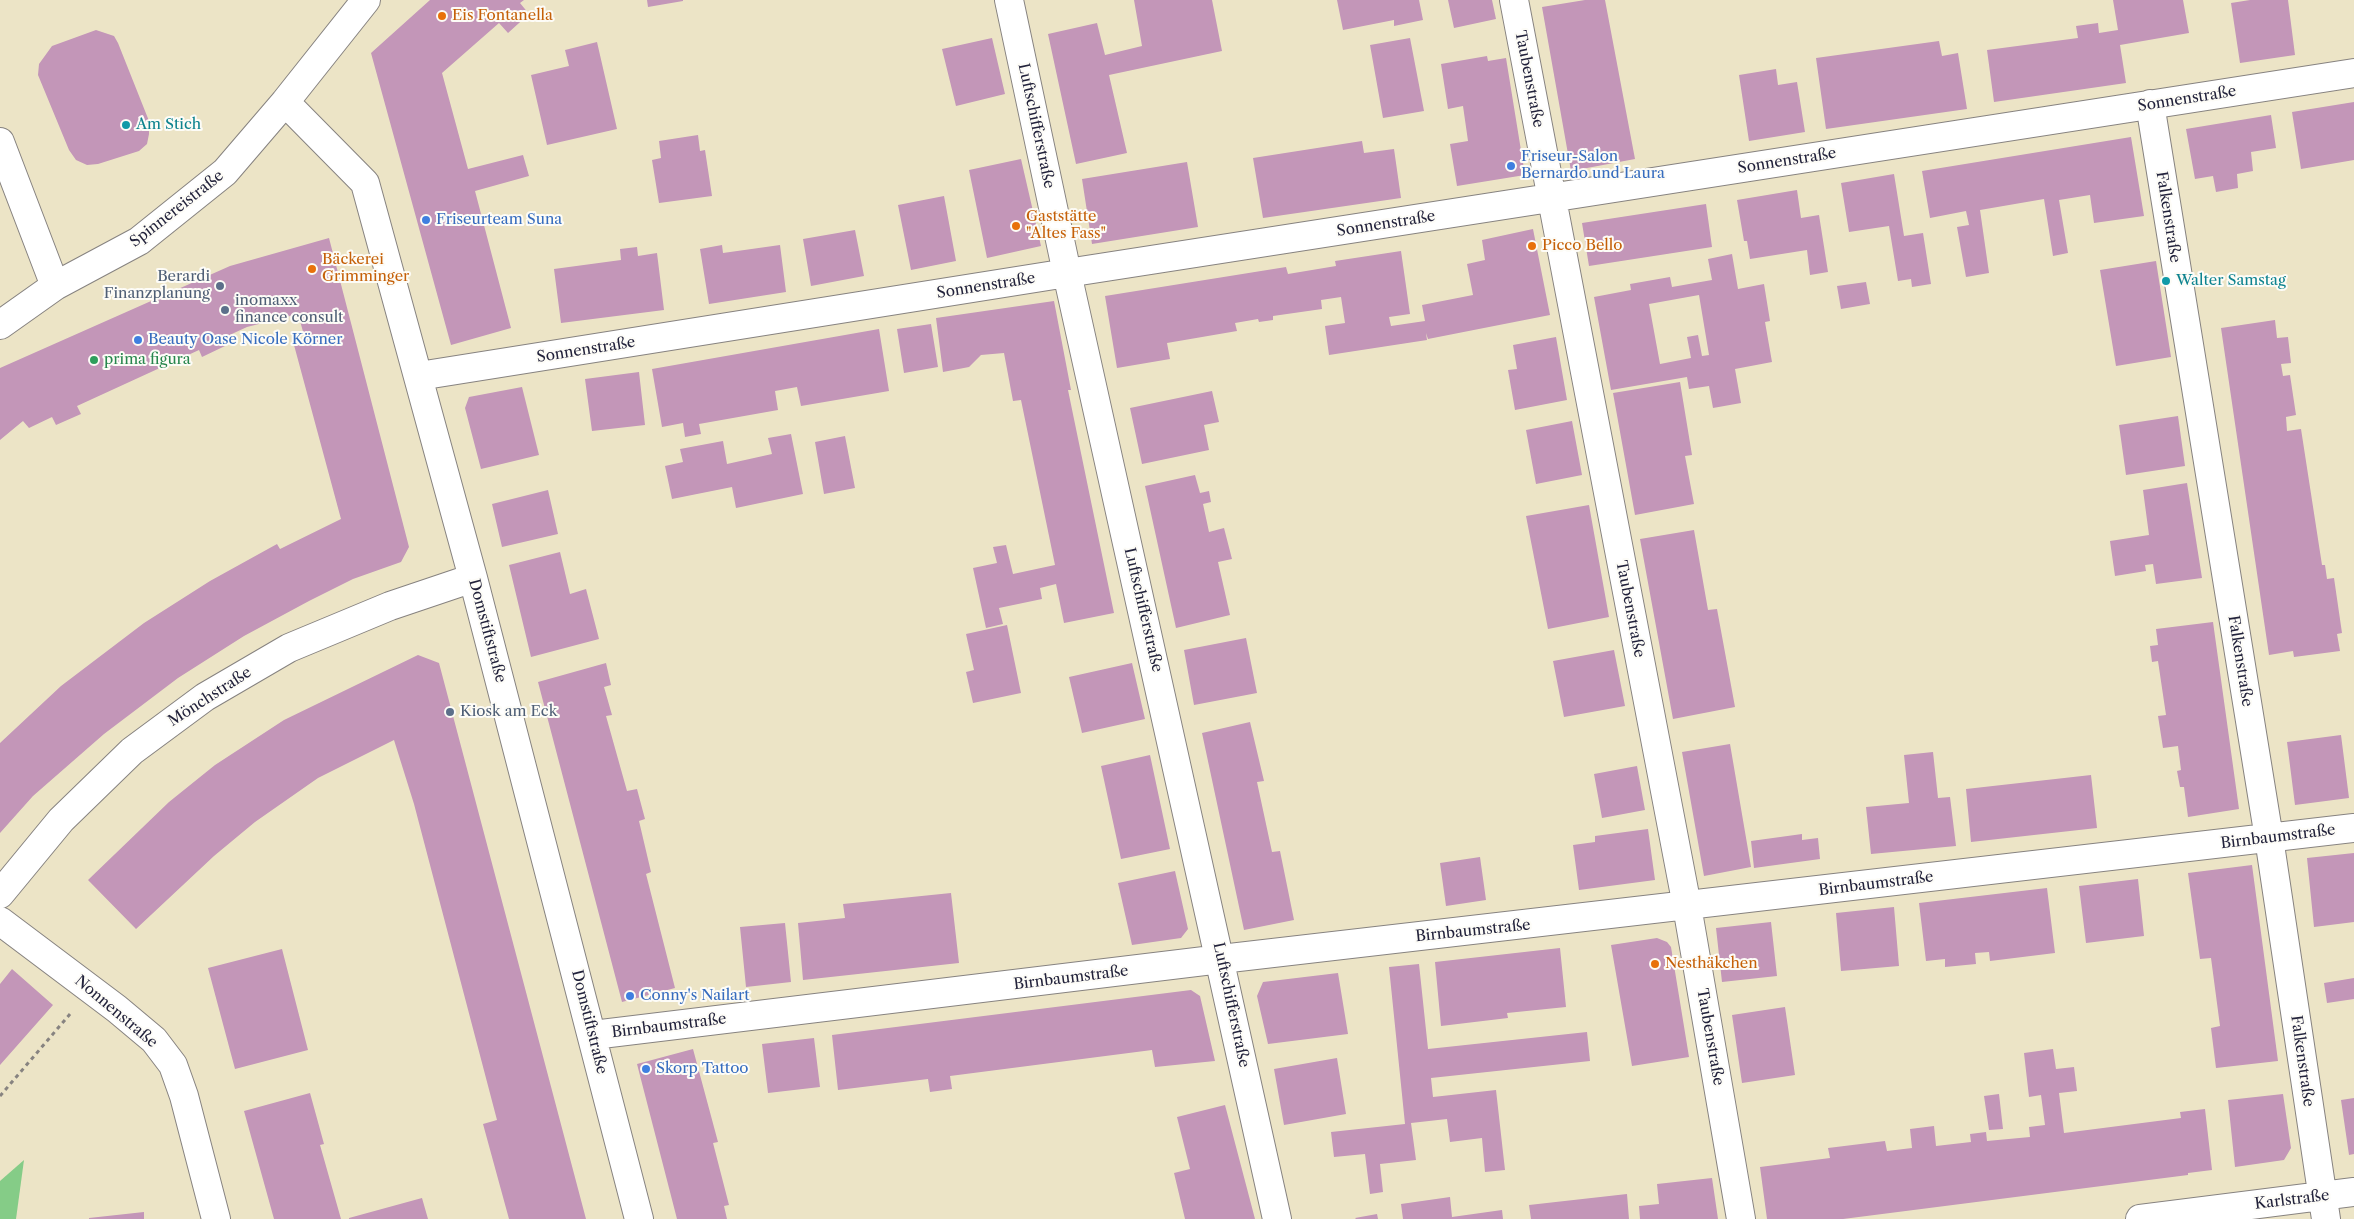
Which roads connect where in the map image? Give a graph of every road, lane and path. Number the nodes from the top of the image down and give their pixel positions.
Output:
1 (366, 0) edge
2 (1009, 0) edge
3 (1514, 0) edge
4 (2354, 73) edge
5 (285, 102) junction
6 (2150, 104) junction
7 (0, 142) edge
8 (1551, 198) junction
9 (1067, 273) junction
10 (55, 286) junction
11 (0, 325) edge
12 (419, 376) junction
13 (473, 578) junction
14 (2354, 828) edge
15 (2269, 838) junction
16 (0, 894) edge
17 (1687, 906) junction
18 (0, 921) edge
19 (1221, 959) junction
20 (91, 989) junction
21 (593, 1035) junction
22 (0, 1096) edge
23 (2354, 1192) edge
24 (2324, 1208) edge
25 (216, 1219) edge
26 (639, 1219) edge
27 (1278, 1219) edge
28 (1741, 1219) edge
29 (2140, 1219) edge

1 - 5 street, Spinnereistraße
2 - 9 street, Luftschifferstraße
3 - 8 street, Taubenstraße
4 - 6 street, Sonnenstraße
5 - 10 street, Spinnereistraße
5 - 12 street, Domstiftstraße
6 - 8 street, Sonnenstraße
6 - 15 street, Falkenstraße
7 - 10 street
8 - 9 street, Sonnenstraße
8 - 17 street, Taubenstraße
9 - 12 street, Sonnenstraße
9 - 19 street, Luftschifferstraße
10 - 11 street, Spinnereistraße
12 - 13 street, Domstiftstraße
13 - 16 street, Mönchstraße
13 - 21 street, Domstiftstraße
14 - 15 street, Birnbaumstraße
15 - 17 street, Birnbaumstraße
15 - 24 street, Falkenstraße
17 - 19 street, Birnbaumstraße
17 - 28 street, Taubenstraße
18 - 20 street, Nonnenstraße
19 - 21 street, Birnbaumstraße
19 - 27 street, Luftschifferstraße
20 - 22 path
20 - 25 street, Nonnenstraße
21 - 26 street, Domstiftstraße
23 - 24 street, Karlstraße
24 - 29 street, Karlstraße

